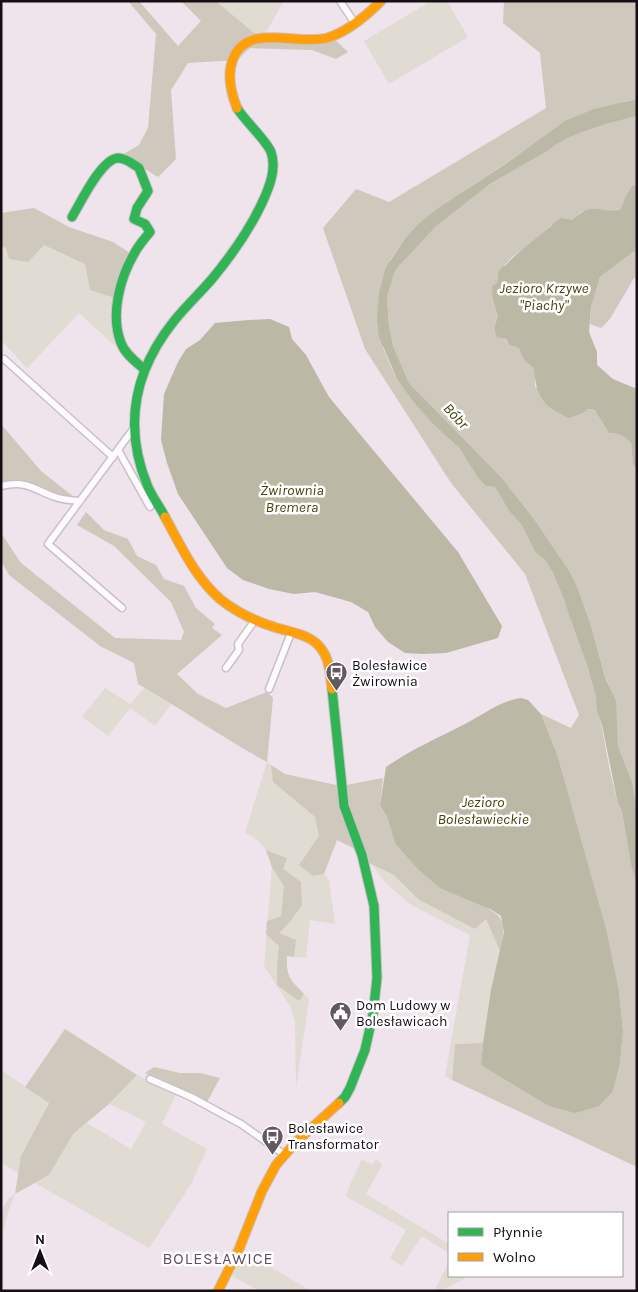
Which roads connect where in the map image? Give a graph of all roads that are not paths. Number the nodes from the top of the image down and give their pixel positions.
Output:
1 (340, 1) edge
2 (381, 1) edge
3 (354, 22) junction
4 (72, 217) dead end
5 (4, 359) dead end
6 (144, 369) junction
7 (134, 428) junction
8 (118, 450) junction
9 (113, 457) junction
10 (1, 486) edge
11 (79, 501) junction
12 (150, 507) dead end
13 (122, 608) dead end
14 (255, 620) junction
15 (292, 633) junction
16 (226, 668) dead end
17 (268, 689) dead end
18 (150, 1079) dead end
19 (284, 1155) junction
20 (218, 1291) edge

1 - 3 street
2 - 3 street
3 - 6 street
4 - 6 street
5 - 9 street
6 - 7 street
7 - 8 street
7 - 14 street
8 - 9 street
8 - 12 street
9 - 11 street
10 - 11 street
11 - 13 street
14 - 15 street
14 - 16 street
15 - 17 street
15 - 19 street
18 - 19 street
19 - 20 street

